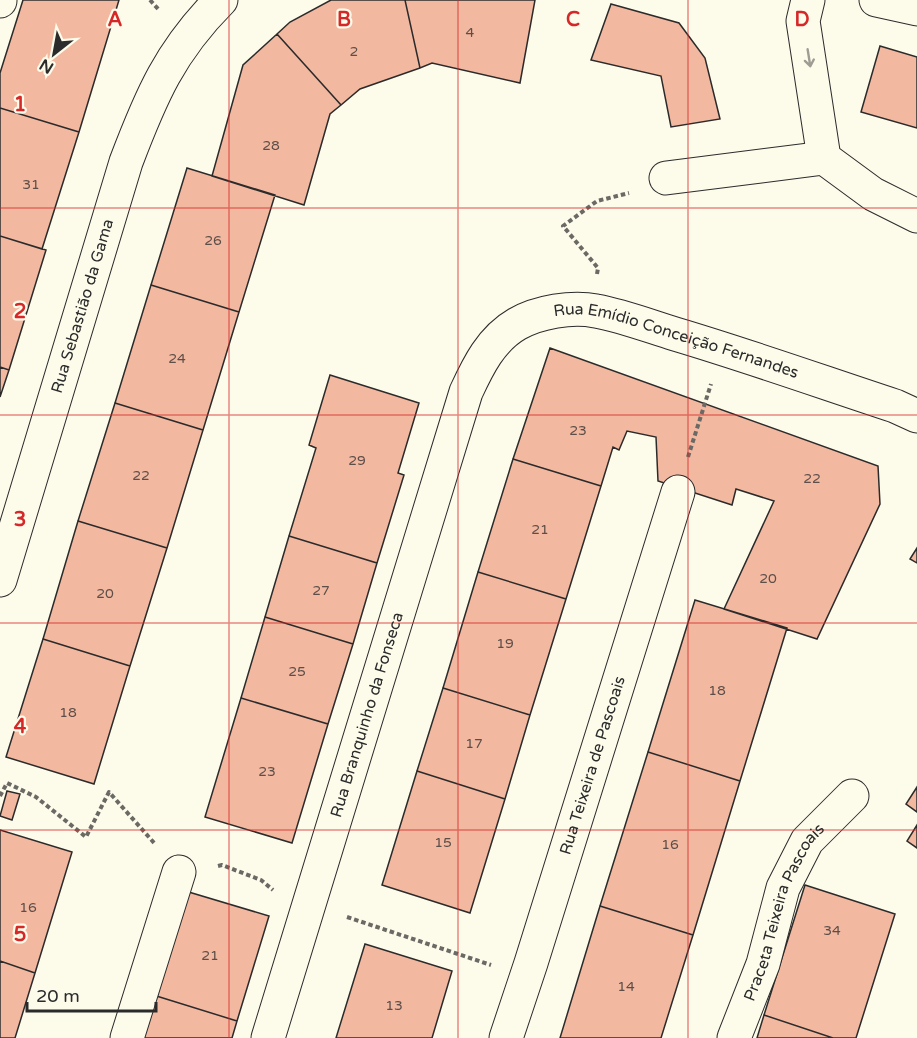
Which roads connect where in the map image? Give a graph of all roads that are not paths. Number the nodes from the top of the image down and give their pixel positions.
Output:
1 (221, 0) edge
2 (808, 0) edge
3 (876, 0) edge
4 (917, 9) edge
5 (824, 159) junction
6 (666, 178) road end
7 (917, 216) edge
8 (466, 392) joint
9 (917, 416) edge
10 (678, 492) road end
11 (0, 580) edge
12 (852, 796) dead end
13 (179, 872) road end
14 (127, 1038) edge
15 (268, 1038) edge
16 (506, 1038) edge
17 (734, 1038) edge

1 - 11 street, Rua Sebastião da Gama
2 -> 5 street
3 - 4 street
5 - 6 street
5 - 7 street
8 - 9 street, Rua Emídio Conceição Fernandes
8 - 15 street, Rua Branquinho da Fonseca
10 - 16 street, Rua Teixeira de Pascoais
12 - 17 street, Praceta Teixeira Pascoais
13 - 14 street

